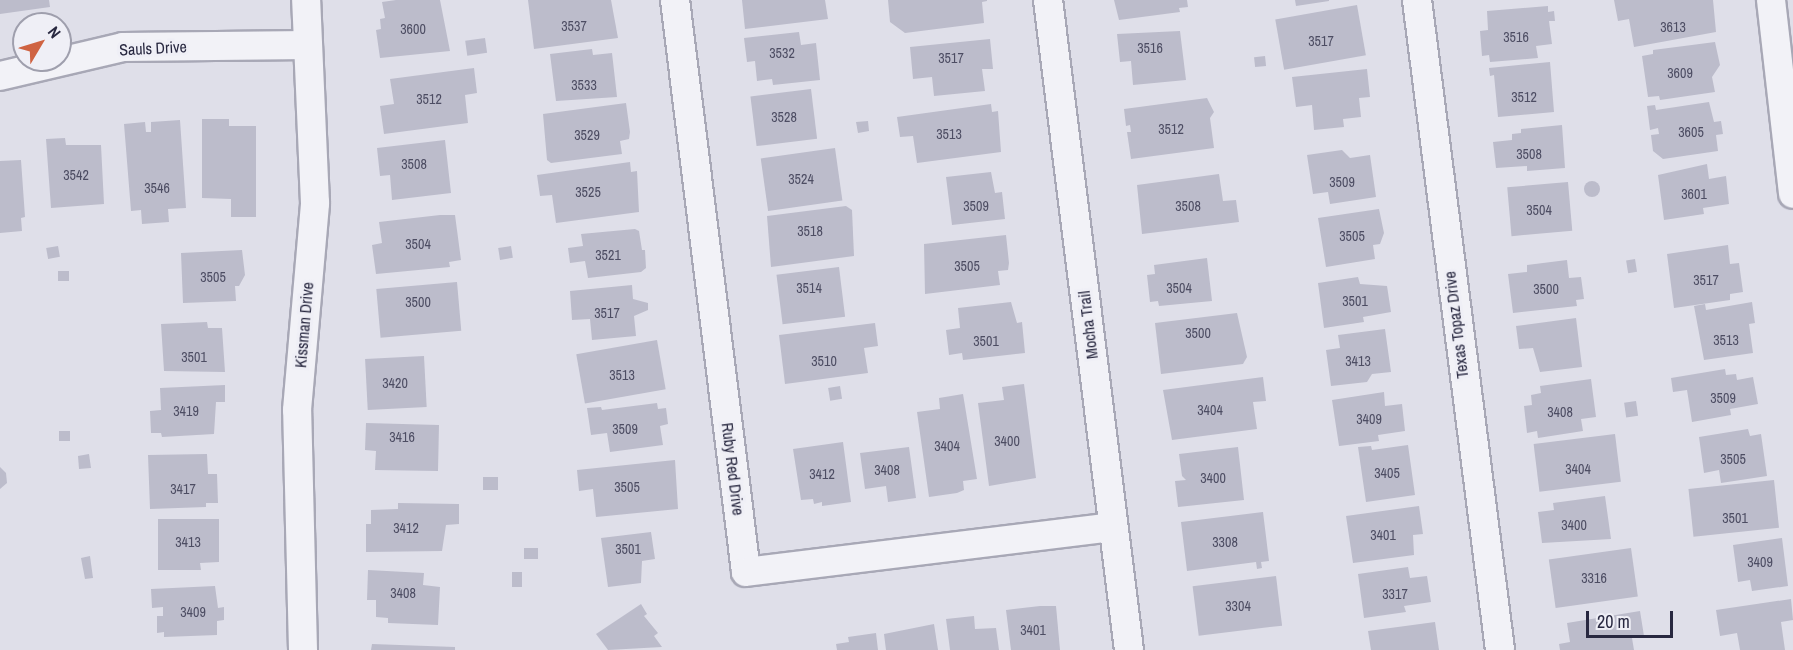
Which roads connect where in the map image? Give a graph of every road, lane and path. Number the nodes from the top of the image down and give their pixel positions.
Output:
1 (306, 0) edge
2 (675, 0) edge
3 (1048, 0) edge
4 (1417, 0) edge
5 (1771, 0) edge
6 (308, 45) junction
7 (0, 75) edge
8 (1793, 194) edge
9 (1112, 527) junction
10 (303, 650) edge
11 (1129, 650) edge
12 (1500, 650) edge

1 - 6 street, Kissman Drive
2 - 9 street, Ruby Red Drive
3 - 9 street, Mocha Trail
4 - 12 street, Texas Topaz Drive
5 - 8 street
6 - 7 street, Sauls Drive
6 - 10 street, Kissman Drive
9 - 11 street, Mocha Trail

